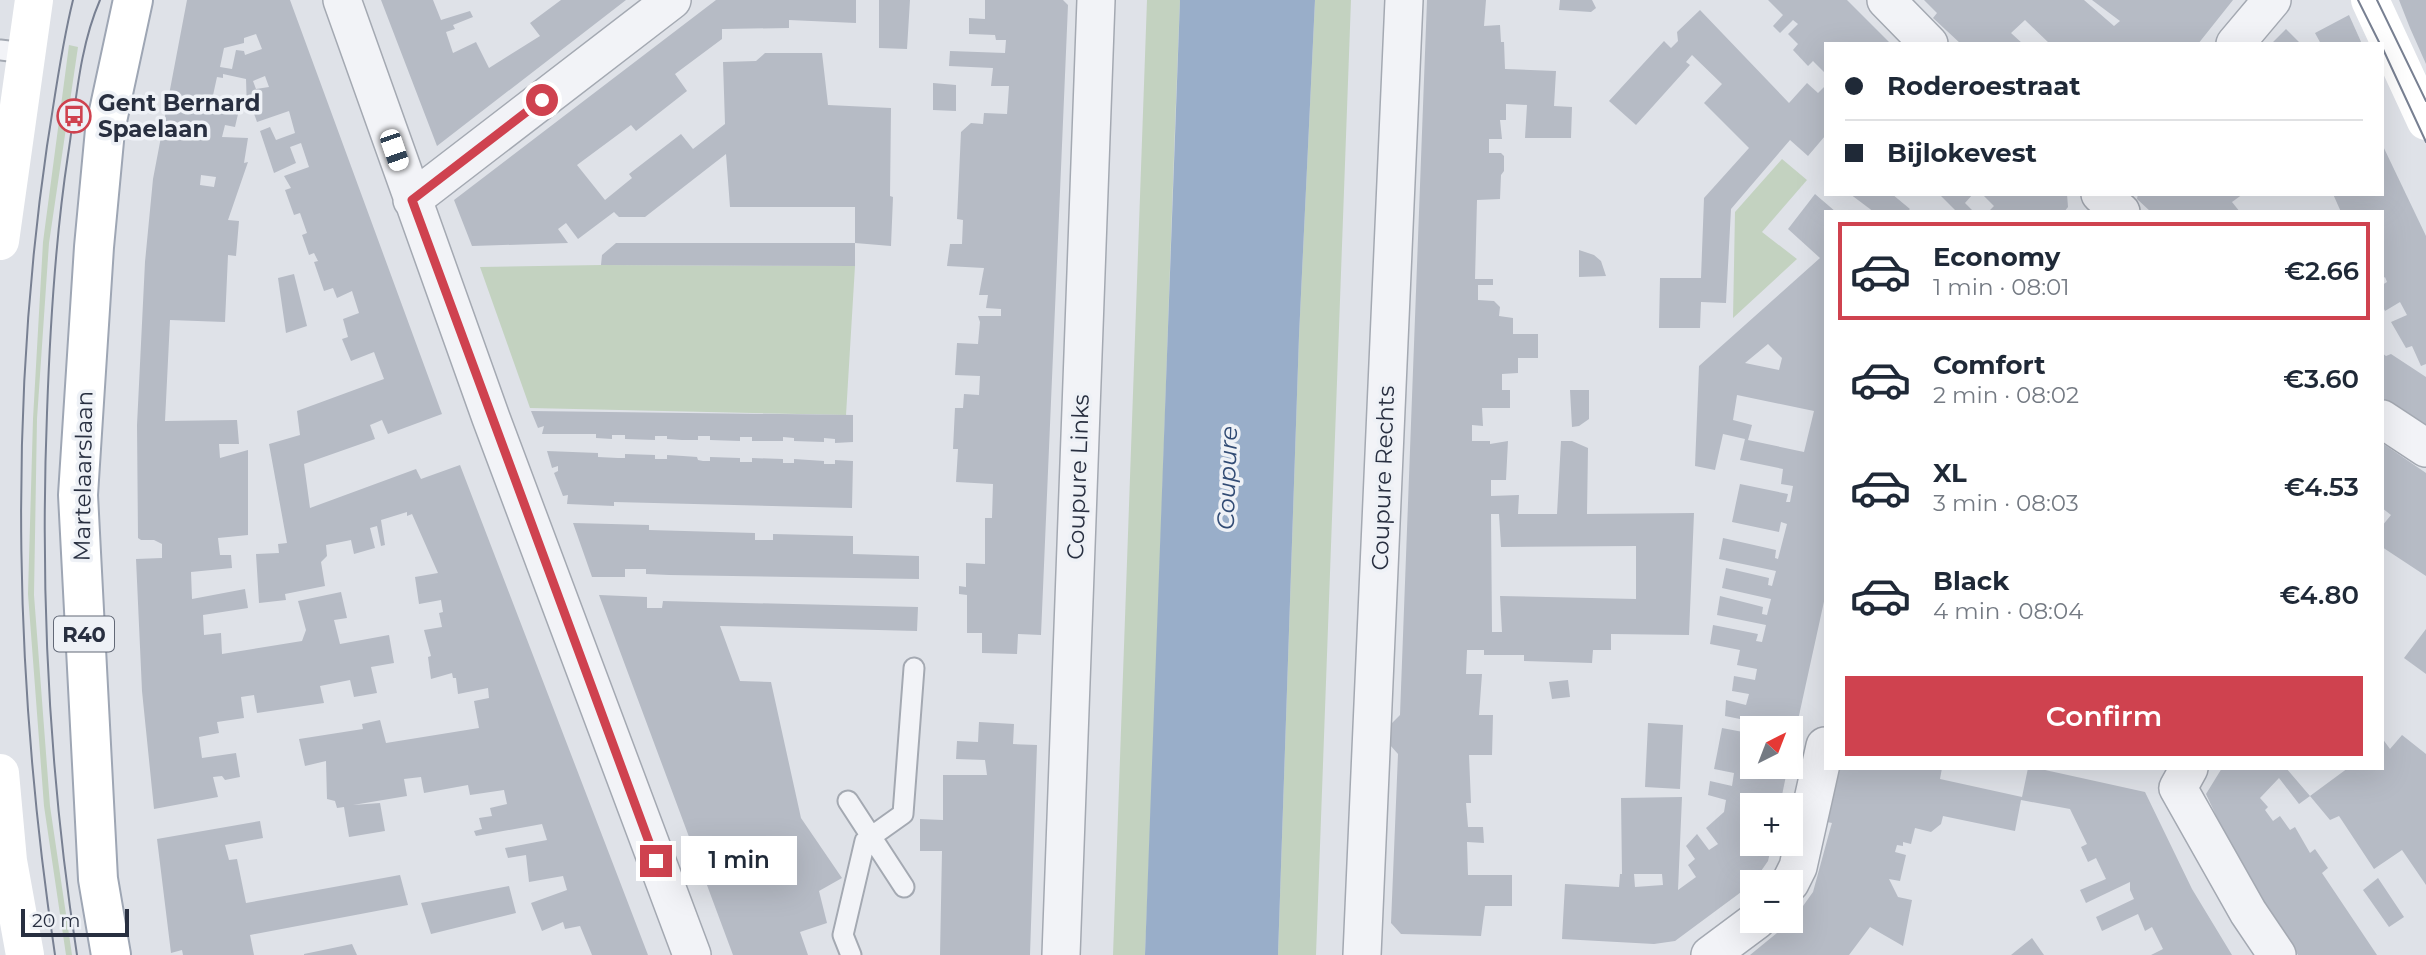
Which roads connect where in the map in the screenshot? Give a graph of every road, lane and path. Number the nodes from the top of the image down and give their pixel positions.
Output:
1 (34, 0) edge
2 (133, 0) edge
3 (342, 0) edge
4 (672, 0) edge
5 (1096, 0) edge
6 (1404, 0) edge
7 (1886, 0) edge
8 (2272, 0) edge
9 (2370, 0) edge
10 (1927, 42) edge
11 (2237, 42) edge
12 (12, 66) edge
13 (2426, 121) edge
14 (412, 200) junction
15 (0, 241) edge
16 (2384, 420) edge
17 (2426, 448) edge
18 (914, 668) dead end
19 (1824, 751) edge
20 (2188, 770) edge
21 (0, 773) edge
22 (848, 802) dead end
23 (871, 837) junction
24 (1796, 870) edge
25 (904, 887) dead end
26 (1740, 933) edge
27 (25, 955) edge
28 (111, 955) edge
29 (692, 955) edge
30 (851, 955) edge
31 (1061, 955) edge
32 (1362, 955) edge
33 (1710, 955) edge
34 (2277, 955) edge

1 - 12 main road
2 - 28 main road, Martelaarslaan / R40
3 - 14 street
4 - 14 street
5 - 31 street, Coupure Links
6 - 32 street, Coupure Rechts
7 - 10 street
8 - 11 street
9 - 13 main road
12 - 15 main road
14 - 29 street
16 - 17 street
18 - 23 lane
19 - 24 street
20 - 34 street
21 - 27 main road
22 - 23 lane
23 - 25 lane
23 - 30 lane
26 - 33 street

